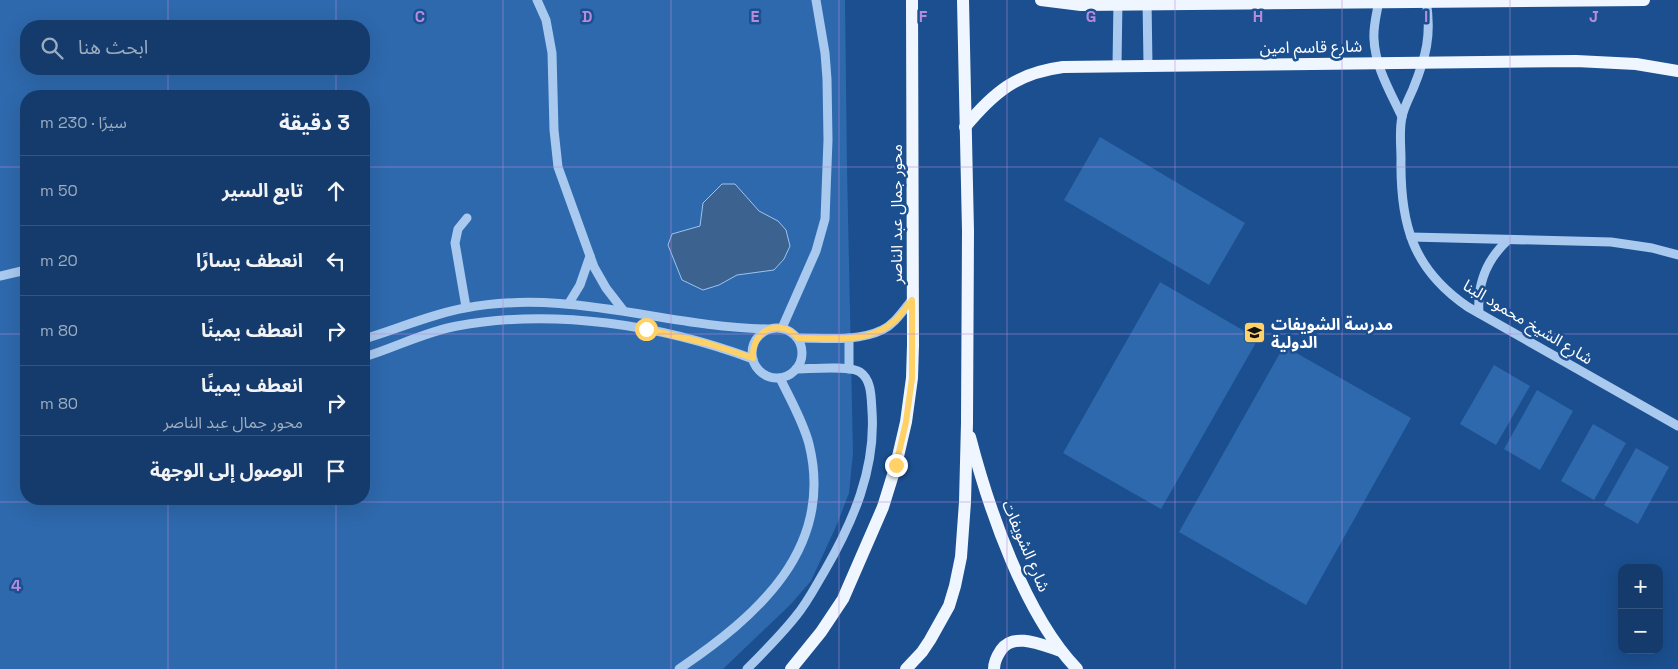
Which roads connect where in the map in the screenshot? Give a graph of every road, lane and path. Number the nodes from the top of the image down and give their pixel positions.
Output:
1 (537, 0) edge
2 (816, 0) edge
3 (912, 0) edge
4 (963, 0) edge
5 (1040, 0) edge
6 (1556, 0) edge
7 (1644, 0) edge
8 (1379, 1) edge
9 (1426, 1) edge
10 (1118, 2) edge
11 (1147, 2) edge
12 (1378, 63) junction
13 (1423, 63) junction
14 (1148, 65) junction
15 (1116, 66) junction
16 (1678, 71) edge
17 (1402, 118) junction
18 (965, 127) junction
19 (467, 218) dead end
20 (1411, 238) junction
21 (1508, 240) junction
22 (1678, 255) edge
23 (590, 256) junction
24 (20, 271) edge
25 (0, 276) edge
26 (912, 300) junction
27 (569, 303) junction
28 (466, 308) junction
29 (623, 310) junction
30 (1479, 313) junction
31 (782, 328) junction
32 (767, 330) junction
33 (370, 337) edge
34 (798, 338) junction
35 (849, 338) junction
36 (370, 355) edge
37 (753, 358) junction
38 (796, 369) junction
39 (849, 369) junction
40 (780, 378) junction
41 (967, 424) junction
42 (1678, 426) edge
43 (1061, 651) junction
44 (679, 669) edge
45 (746, 669) edge
46 (791, 669) edge
47 (906, 669) edge
48 (994, 669) edge
49 (1078, 669) edge

1 - 23 street
2 - 31 street
3 - 26 main road, محور جمال عبد الناصر
4 - 18 main road
5 - 10 main road
6 - 7 main road
6 - 9 main road
8 - 9 main road
8 - 11 main road
8 - 12 street, شارع الشيخ محمود البنا
9 - 13 street, شارع الشيخ محمود البنا
10 - 11 main road
10 - 15 street
11 - 14 street
12 - 13 main road, شارع قاسم امين
12 - 14 main road, شارع قاسم امين
12 - 17 street, شارع الشيخ محمود البنا
13 - 16 main road, شارع قاسم امين
13 - 17 street, شارع الشيخ محمود البنا
14 - 15 main road, شارع قاسم امين
15 - 18 main road, شارع قاسم امين
17 - 20 street, شارع الشيخ محمود البنا
18 - 41 main road
19 - 28 street
20 - 21 street
20 - 30 street, شارع الشيخ محمود البنا
21 - 22 street
21 - 30 street
23 - 27 street
23 - 29 street
24 - 25 street
26 - 35 street
26 - 46 main road, محور جمال عبد الناصر
27 - 28 street
27 - 29 street
28 - 33 street
29 - 32 street
30 - 42 street, شارع الشيخ محمود البنا
31 - 32 street
31 - 34 street
32 - 37 street
34 - 35 street
34 - 38 street
35 - 39 street
36 - 37 street
37 - 40 street
38 - 39 street
38 - 40 street
39 - 45 street
40 - 44 street
41 - 43 main road, شارع الشويفات
41 - 47 main road
43 - 48 main road
43 - 49 main road, شارع الشويفات

